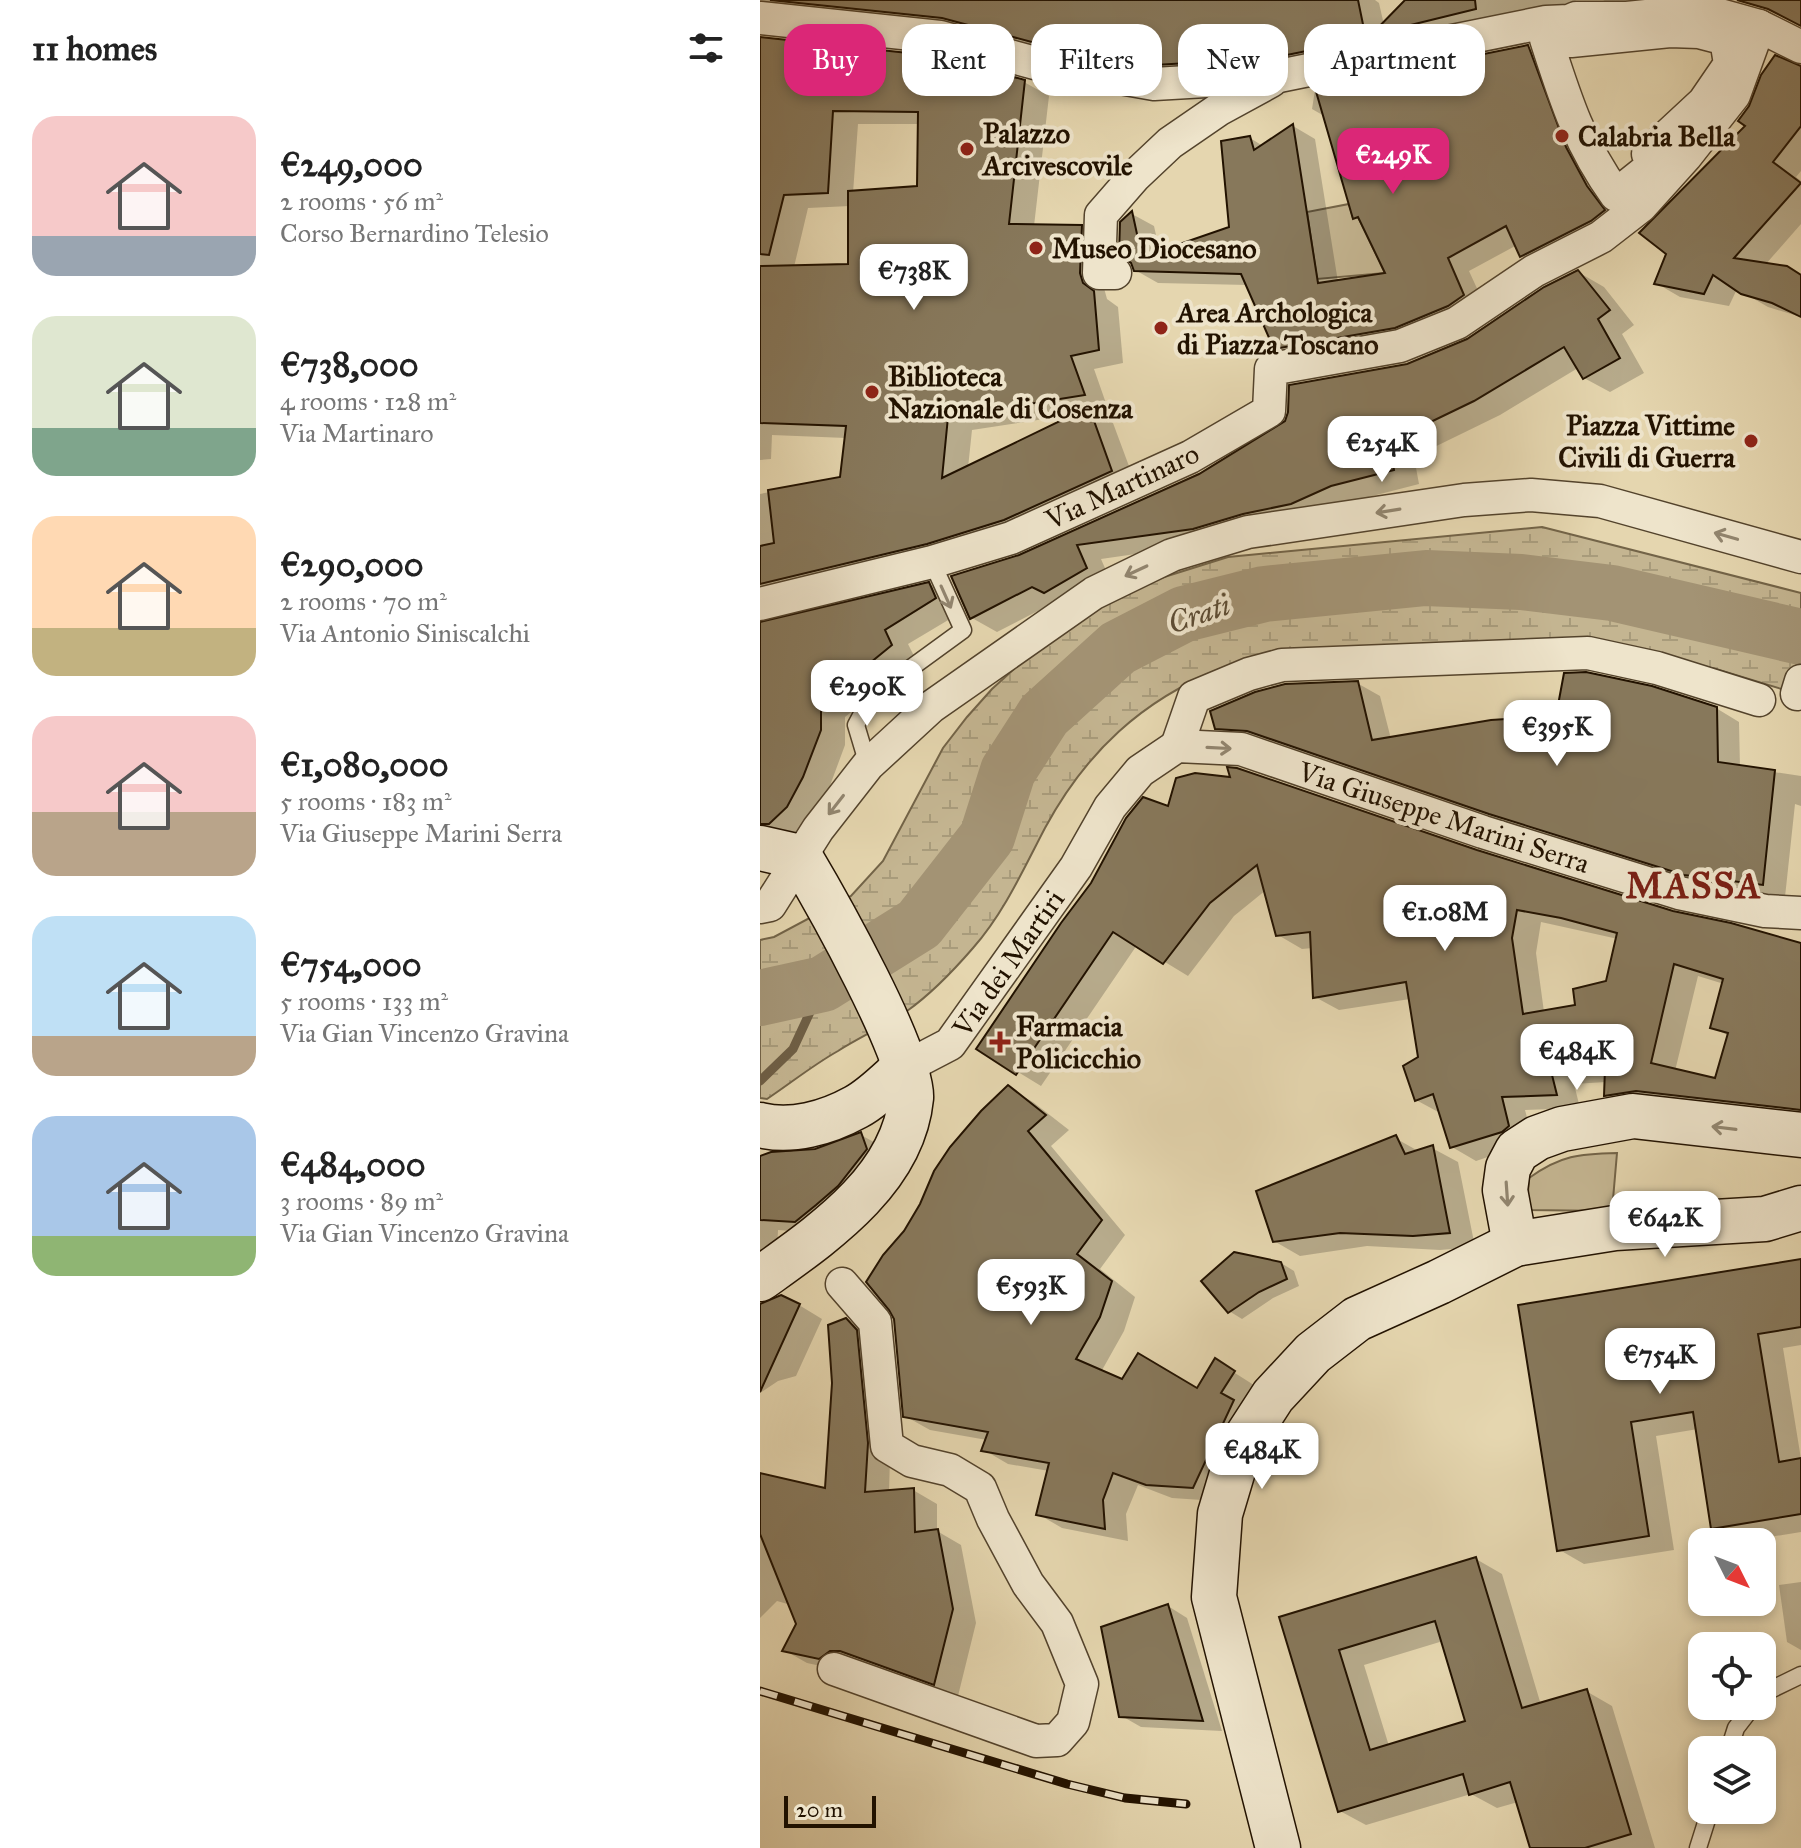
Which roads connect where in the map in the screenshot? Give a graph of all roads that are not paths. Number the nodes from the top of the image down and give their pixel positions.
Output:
1 (1577, 9) edge
2 (760, 18) edge
3 (1759, 26) junction
4 (1801, 47) edge
5 (1288, 73) edge
6 (1178, 82) edge
7 (1726, 90) junction
8 (1243, 96) edge
9 (1115, 273) dead end
10 (1801, 557) edge
11 (932, 562) junction
12 (760, 604) edge
13 (1759, 700) dead end
14 (1177, 746) junction
15 (868, 765) junction
16 (780, 852) edge
17 (765, 906) edge
18 (1801, 913) edge
19 (899, 1053) junction
20 (760, 1118) edge
21 (760, 1125) edge
22 (1801, 1135) edge
23 (1801, 1208) edge
24 (1515, 1244) junction
25 (760, 1279) edge
26 (842, 1284) dead end
27 (834, 1669) dead end
28 (1801, 1675) edge
29 (1776, 1687) edge
30 (1706, 1824) edge
31 (1278, 1848) edge
32 (1698, 1848) edge

1 - 3 street
1 - 5 street
2 - 6 street
3 - 4 street
3 - 7 street
7 - 7 street
7 - 11 street, Via Martinaro
8 - 9 street
10 -> 15 street
11 - 12 street
11 -> 15 lane
13 - 14 street
14 -> 18 street, Via Giuseppe Marini Serra
14 - 19 street, Via dei Martiri
15 -> 16 street
16 - 17 street
16 - 19 street
19 - 20 street
19 - 21 street
19 - 25 street
22 -> 24 street
23 - 24 street
24 - 31 street
26 - 27 street
28 - 29 lane
30 - 32 lane

